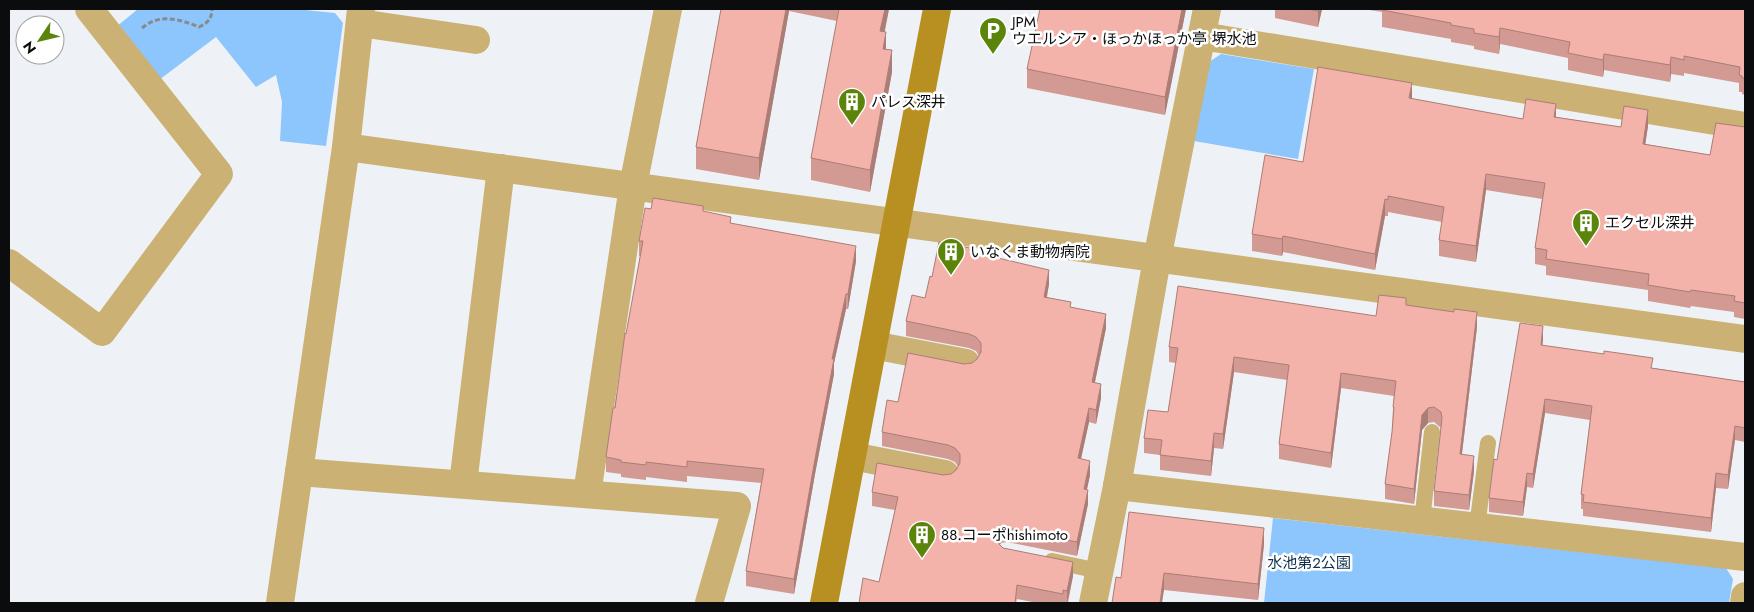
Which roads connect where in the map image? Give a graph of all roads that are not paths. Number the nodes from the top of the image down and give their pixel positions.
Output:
1 (89, 9) edge
2 (668, 9) edge
3 (938, 9) edge
4 (1207, 9) edge
5 (361, 16) edge
6 (1202, 36) junction
7 (476, 40) dead end
8 (1745, 126) edge
9 (346, 147) junction
10 (501, 168) junction
11 (632, 186) junction
12 (897, 223) junction
13 (1157, 259) junction
14 (9, 263) edge
15 (1745, 339) edge
16 (874, 345) junction
17 (966, 363) edge
18 (1432, 432) dead end
19 (1488, 443) dead end
20 (852, 456) junction
21 (299, 472) junction
22 (945, 474) edge
23 (463, 484) junction
24 (1116, 486) junction
25 (588, 494) junction
26 (1422, 521) junction
27 (1477, 527) junction
28 (1745, 557) edge
29 (1033, 558) edge
30 (1099, 571) junction
31 (1745, 596) edge
32 (280, 603) edge
33 (709, 603) edge
34 (824, 603) edge
35 (1093, 603) edge
36 (1744, 603) edge

1 - 14 street
2 - 11 street
3 - 12 street
4 - 6 street
5 - 7 street
5 - 9 street
6 - 8 street
6 - 13 street
9 - 10 street
9 - 21 street
10 - 11 street
10 - 23 street
11 - 12 street
11 - 25 street
12 - 13 street
12 - 16 street
13 - 15 street
13 - 24 street
16 - 17 street
16 - 20 street
18 - 26 lane
19 - 27 lane
20 - 22 street
20 - 34 street
21 - 23 street
21 - 32 street
23 - 25 street
24 - 26 street
24 - 30 street
25 - 33 street
26 - 27 street
27 - 28 street
29 - 30 lane
30 - 35 street
31 - 36 street

